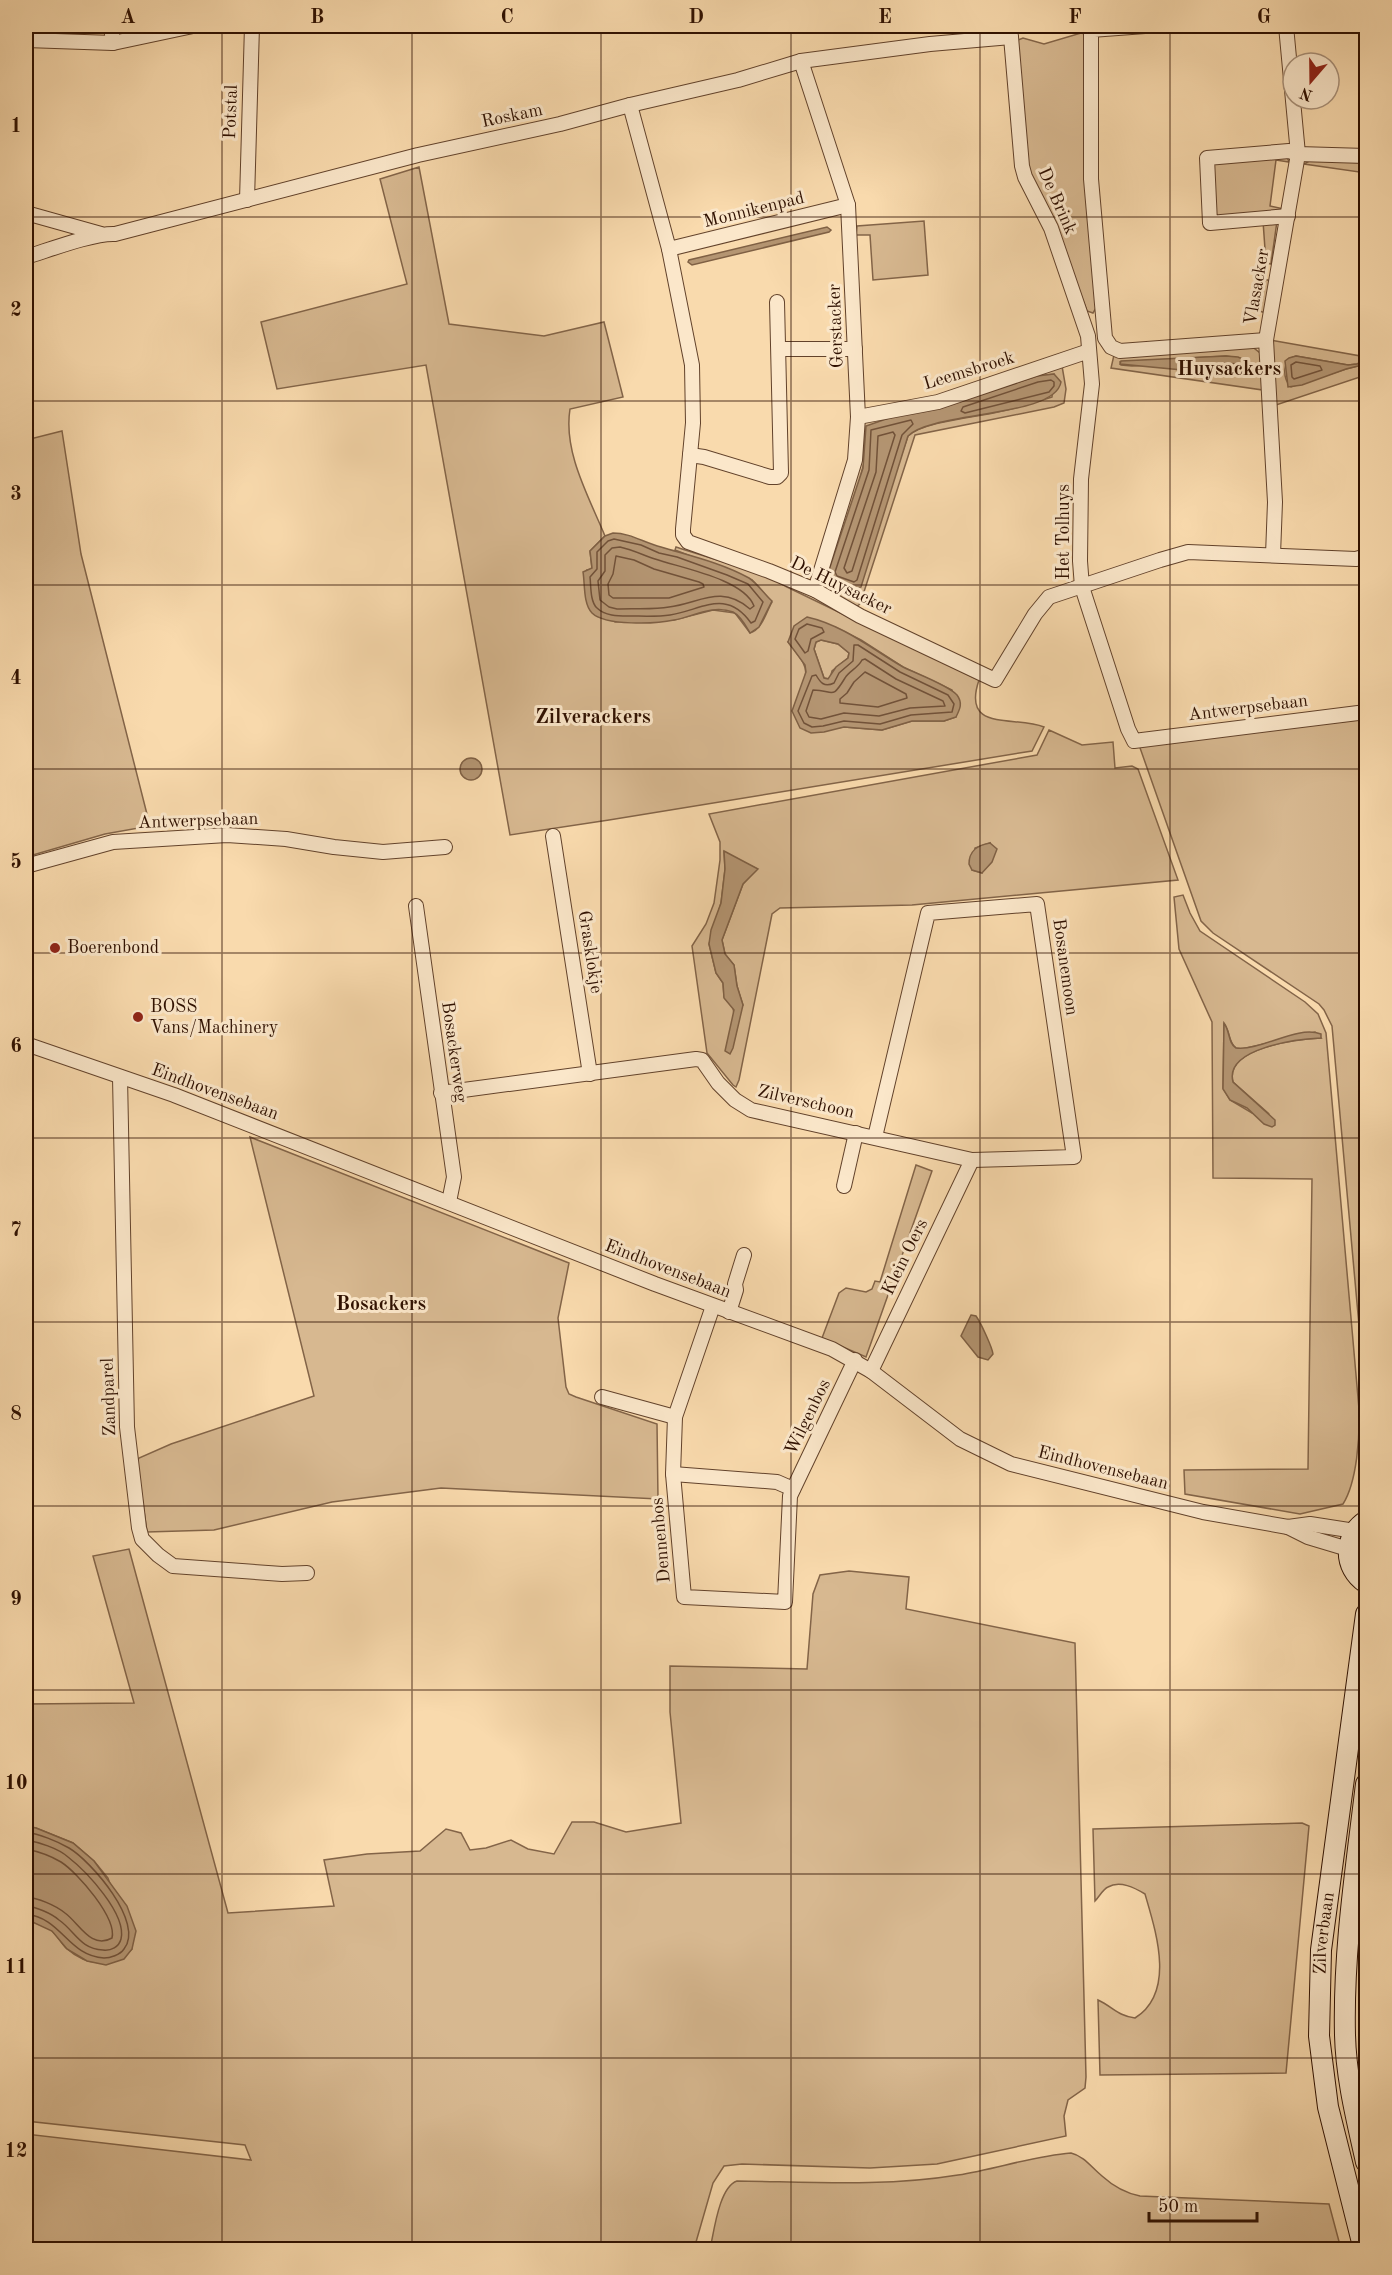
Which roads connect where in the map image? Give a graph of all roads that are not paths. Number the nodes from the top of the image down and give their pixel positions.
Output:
1 (111, 26) edge
2 (193, 26) edge
3 (252, 26) edge
4 (1144, 26) edge
5 (1286, 26) edge
6 (1009, 31) edge
7 (26, 40) edge
8 (113, 43) junction
9 (801, 61) junction
10 (630, 105) junction
11 (1298, 154) junction
12 (1366, 156) edge
13 (247, 200) junction
14 (848, 205) junction
15 (26, 213) edge
16 (1288, 216) junction
17 (101, 234) junction
18 (669, 249) junction
19 (26, 257) edge
20 (777, 302) dead end
21 (1266, 340) junction
22 (779, 349) junction
23 (855, 349) junction
24 (1089, 351) junction
25 (858, 417) junction
26 (690, 455) junction
27 (1273, 555) junction
28 (1366, 556) edge
29 (1082, 587) junction
30 (815, 590) junction
31 (1366, 712) edge
32 (1134, 741) joint
33 (553, 836) dead end
34 (445, 847) dead end
35 (26, 866) edge
36 (416, 906) dead end
37 (26, 1044) edge
38 (590, 1074) junction
39 (120, 1077) junction
40 (441, 1093) junction
41 (856, 1133) junction
42 (875, 1137) junction
43 (1074, 1156) joint
44 (972, 1160) junction
45 (844, 1186) dead end
46 (449, 1202) junction
47 (744, 1255) dead end
48 (713, 1306) junction
49 (729, 1312) junction
50 (855, 1360) junction
51 (871, 1371) junction
52 (602, 1397) dead end
53 (675, 1417) junction
54 (673, 1474) junction
55 (793, 1489) junction
56 (1356, 1534) edge
57 (306, 1573) dead end
58 (1366, 1583) edge
59 (1366, 1614) edge
60 (1366, 1784) edge
61 (1366, 2162) edge
62 (1364, 2250) edge

1 - 8 street
2 - 8 street
3 - 13 street, Potstal
4 - 21 street, De Brink
5 - 11 street, Vlasacker
6 - 9 street, Roskam
6 - 24 street, De Brink
7 - 8 street
9 - 10 street, Roskam
9 - 14 street, Gerstacker
10 - 13 street, Roskam
10 - 18 street, De Huysacker
11 - 12 street
11 - 16 street, Vlasacker
11 - 16 street
13 - 17 street, Roskam
14 - 18 street, Monnikenpad
14 - 23 street, Gerstacker
15 - 17 street
16 - 21 street, Vlasacker
17 - 19 street, Roskam
18 - 26 street, De Huysacker
20 - 22 street
21 - 27 street, Vlasacker
22 - 23 street
22 - 26 street
23 - 25 street, Gerstacker
24 - 25 street, Leemsbroek
24 - 29 street, Het Tolhuys
25 - 30 street, Gerstacker
26 - 30 street, De Huysacker
27 - 28 street, De Huysacker
27 - 29 street, De Huysacker
29 - 30 street, De Huysacker
29 - 32 street, Het Tolhuys
31 - 32 street, Antwerpsebaan
33 - 38 street, Grasklokje
34 - 35 street, Antwerpsebaan
36 - 40 street, Bosackerweg
37 - 39 street, Eindhovensebaan
38 - 40 street, Zilverschoon
38 - 41 street, Zilverschoon
39 - 46 street, Eindhovensebaan
39 - 57 street, Zandparel
40 - 46 street, Bosackerweg
41 - 42 street, Zilverschoon
41 - 45 street
42 - 43 street, Bosanemoon
42 - 44 street, Zilverschoon
43 - 44 street, Zilverschoon
44 - 51 street, Klein Oers
46 - 48 street, Eindhovensebaan
47 - 49 street
48 - 49 street, Eindhovensebaan
48 - 53 street, Dennenbos
49 - 50 street, Eindhovensebaan
50 - 51 street, Eindhovensebaan
50 - 55 street, Wilgenbos
51 - 56 street, Eindhovensebaan
52 - 53 street
53 - 54 street, Dennenbos
54 - 55 street
54 - 55 street, Dennenbos
56 - 58 main road
59 - 62 main road, Zilverbaan
60 - 61 main road, Zilverbaan

